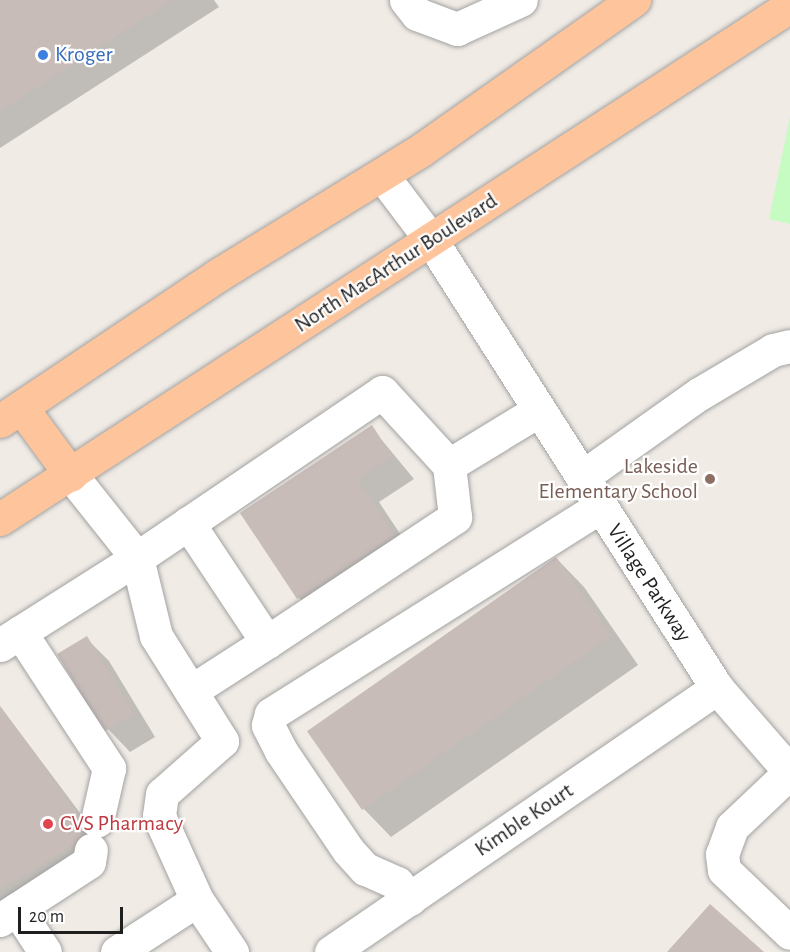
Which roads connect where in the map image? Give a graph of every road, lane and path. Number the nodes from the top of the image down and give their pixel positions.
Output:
1 (406, 0) edge
2 (521, 0) edge
3 (633, 0) edge
4 (790, 6) edge
5 (382, 175) junction
6 (431, 240) junction
7 (790, 346) edge
8 (539, 410) junction
9 (11, 414) edge
10 (449, 465) junction
11 (71, 475) junction
12 (582, 477) junction
13 (601, 506) junction
14 (0, 519) edge
15 (188, 523) junction
16 (137, 558) junction
17 (10, 638) edge
18 (267, 642) junction
19 (717, 688) junction
20 (191, 691) junction
21 (790, 772) edge
22 (410, 899) junction
23 (197, 900) junction
24 (8, 915) edge
25 (790, 933) edge
26 (45, 952) edge
27 (117, 952) edge
28 (232, 952) edge
29 (331, 952) edge

1 - 2 street
3 - 5 main road
4 - 6 main road, North MacArthur Boulevard
5 - 6 street, Village Parkway
5 - 9 main road
6 - 8 street, Village Parkway
6 - 11 main road, North MacArthur Boulevard
7 - 12 street
8 - 10 street
8 - 12 street, Village Parkway
9 - 11 main road
10 - 15 street
10 - 18 street
11 - 14 main road, North MacArthur Boulevard
11 - 16 street
12 - 13 street, Village Parkway
13 - 19 street, Village Parkway
13 - 22 street
15 - 16 street
15 - 18 street
16 - 17 street
16 - 20 street
17 - 24 street
18 - 20 street
19 - 21 street, Village Parkway
19 - 22 street, Kimble Kourt
20 - 23 street
21 - 25 street
22 - 29 street, Kimble Kourt
23 - 27 street
23 - 28 street
24 - 26 street

